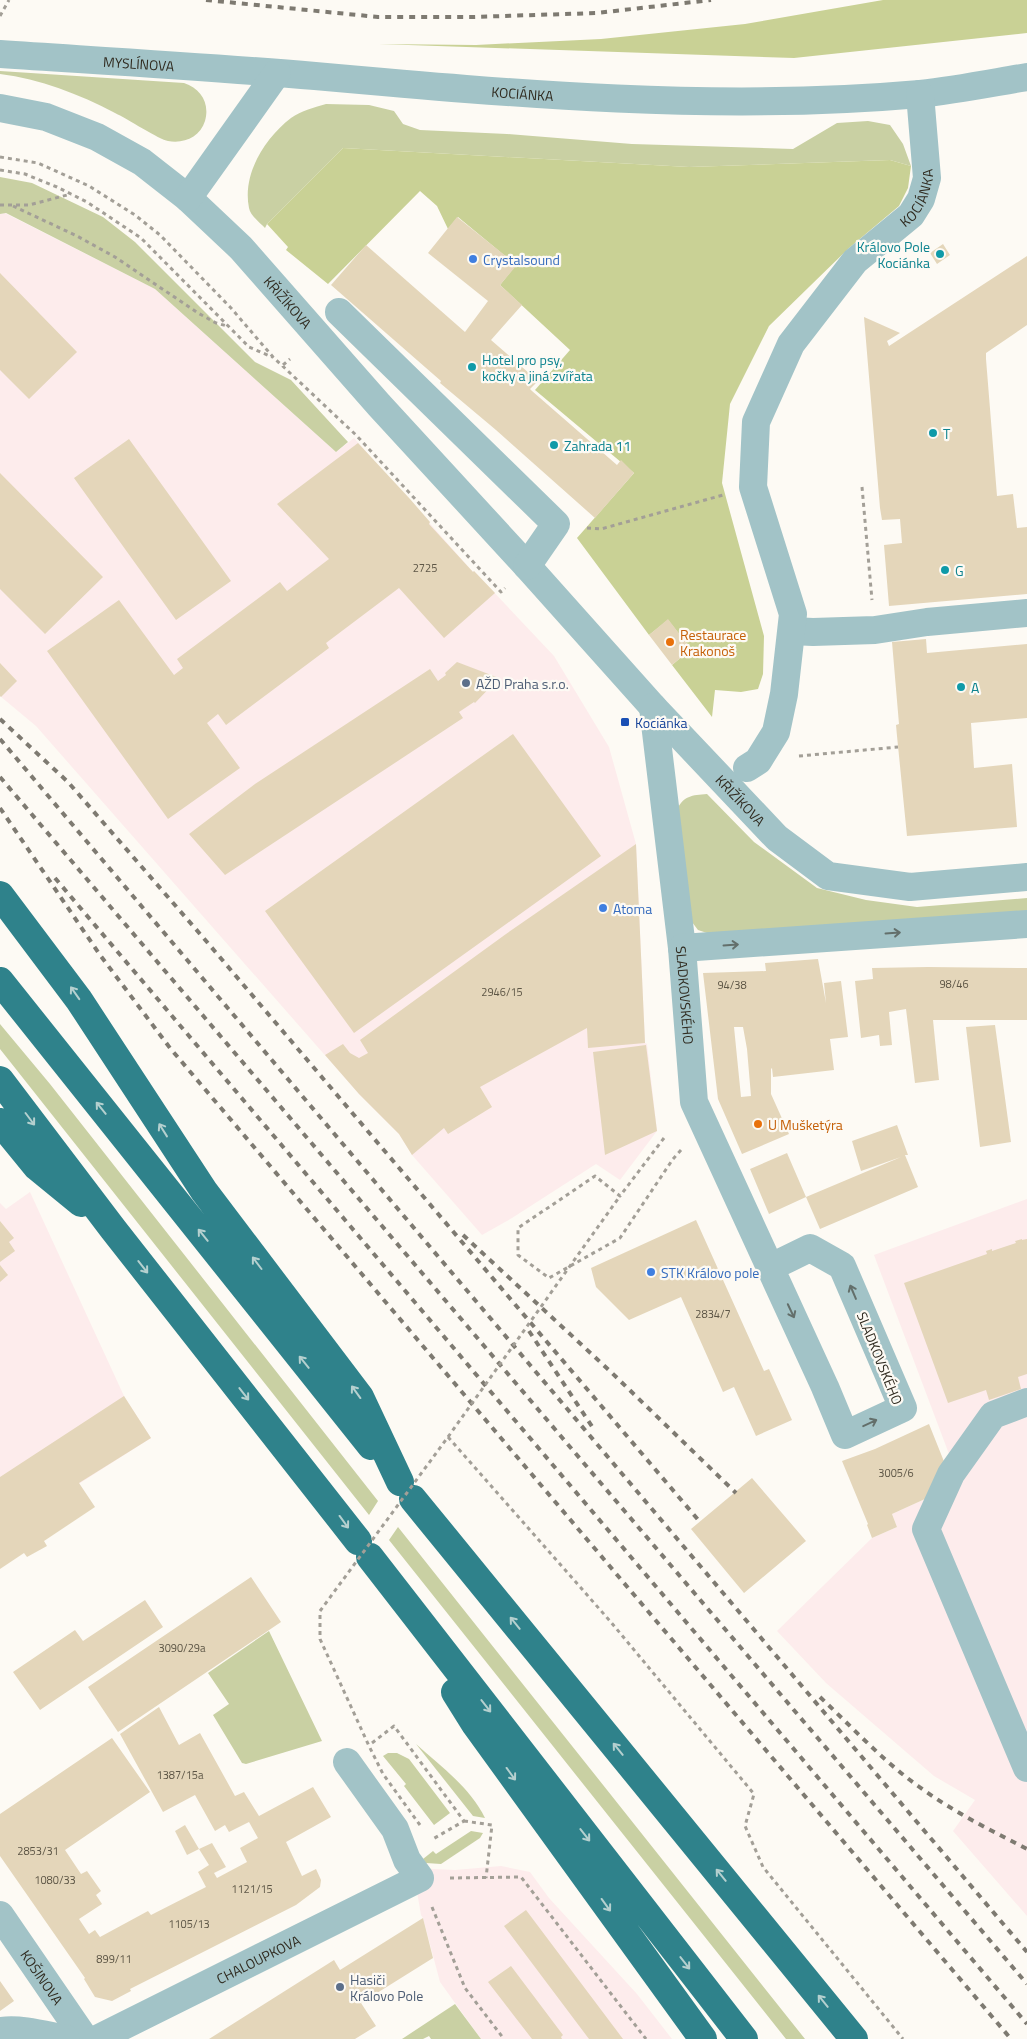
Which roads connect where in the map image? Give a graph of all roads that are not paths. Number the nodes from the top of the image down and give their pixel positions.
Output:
1 (0, 54) edge
2 (277, 74) junction
3 (1027, 76) edge
4 (920, 94) junction
5 (0, 108) edge
6 (188, 198) junction
7 (339, 312) dead end
8 (527, 566) junction
9 (1027, 612) edge
10 (792, 631) junction
11 (653, 707) junction
12 (747, 768) dead end
13 (1027, 877) edge
14 (0, 895) edge
15 (1027, 924) edge
16 (682, 948) junction
17 (0, 981) edge
18 (0, 1080) edge
19 (0, 1122) edge
20 (113, 1228) junction
21 (771, 1267) junction
22 (1027, 1402) edge
23 (406, 1491) junction
24 (364, 1549) junction
25 (347, 1762) dead end
26 (1027, 1768) edge
27 (0, 1915) edge
28 (0, 2031) edge
29 (66, 2039) edge
30 (85, 2039) edge
31 (97, 2039) edge
32 (703, 2039) edge
33 (744, 2039) edge
34 (854, 2039) edge

1 - 2 street, MYSLÍNOVA
2 - 4 street, KOCIÁNKA
2 - 6 street
3 - 4 street, KOCIÁNKA
4 - 10 street, KOCIÁNKA
5 - 6 street, KŘIŽÍKOVA
6 - 8 street, KŘIŽÍKOVA
7 - 8 street
8 - 11 street, KŘIŽÍKOVA
9 - 10 street
10 - 12 street, KOCIÁNKA
11 - 13 street, KŘIŽÍKOVA
11 - 16 street, SLADKOVSKÉHO
23 -> 14 highway
16 -> 15 street
16 - 21 street, SLADKOVSKÉHO
23 -> 17 highway
18 -> 20 highway
19 - 20 highway
20 -> 24 highway
21 -> 21 street, SLADKOVSKÉHO
22 - 26 street
34 -> 23 highway
24 -> 32 highway
24 -> 33 highway
25 - 31 street, CHALOUPKOVA
27 - 30 street, KOŠINOVA
28 - 29 street

